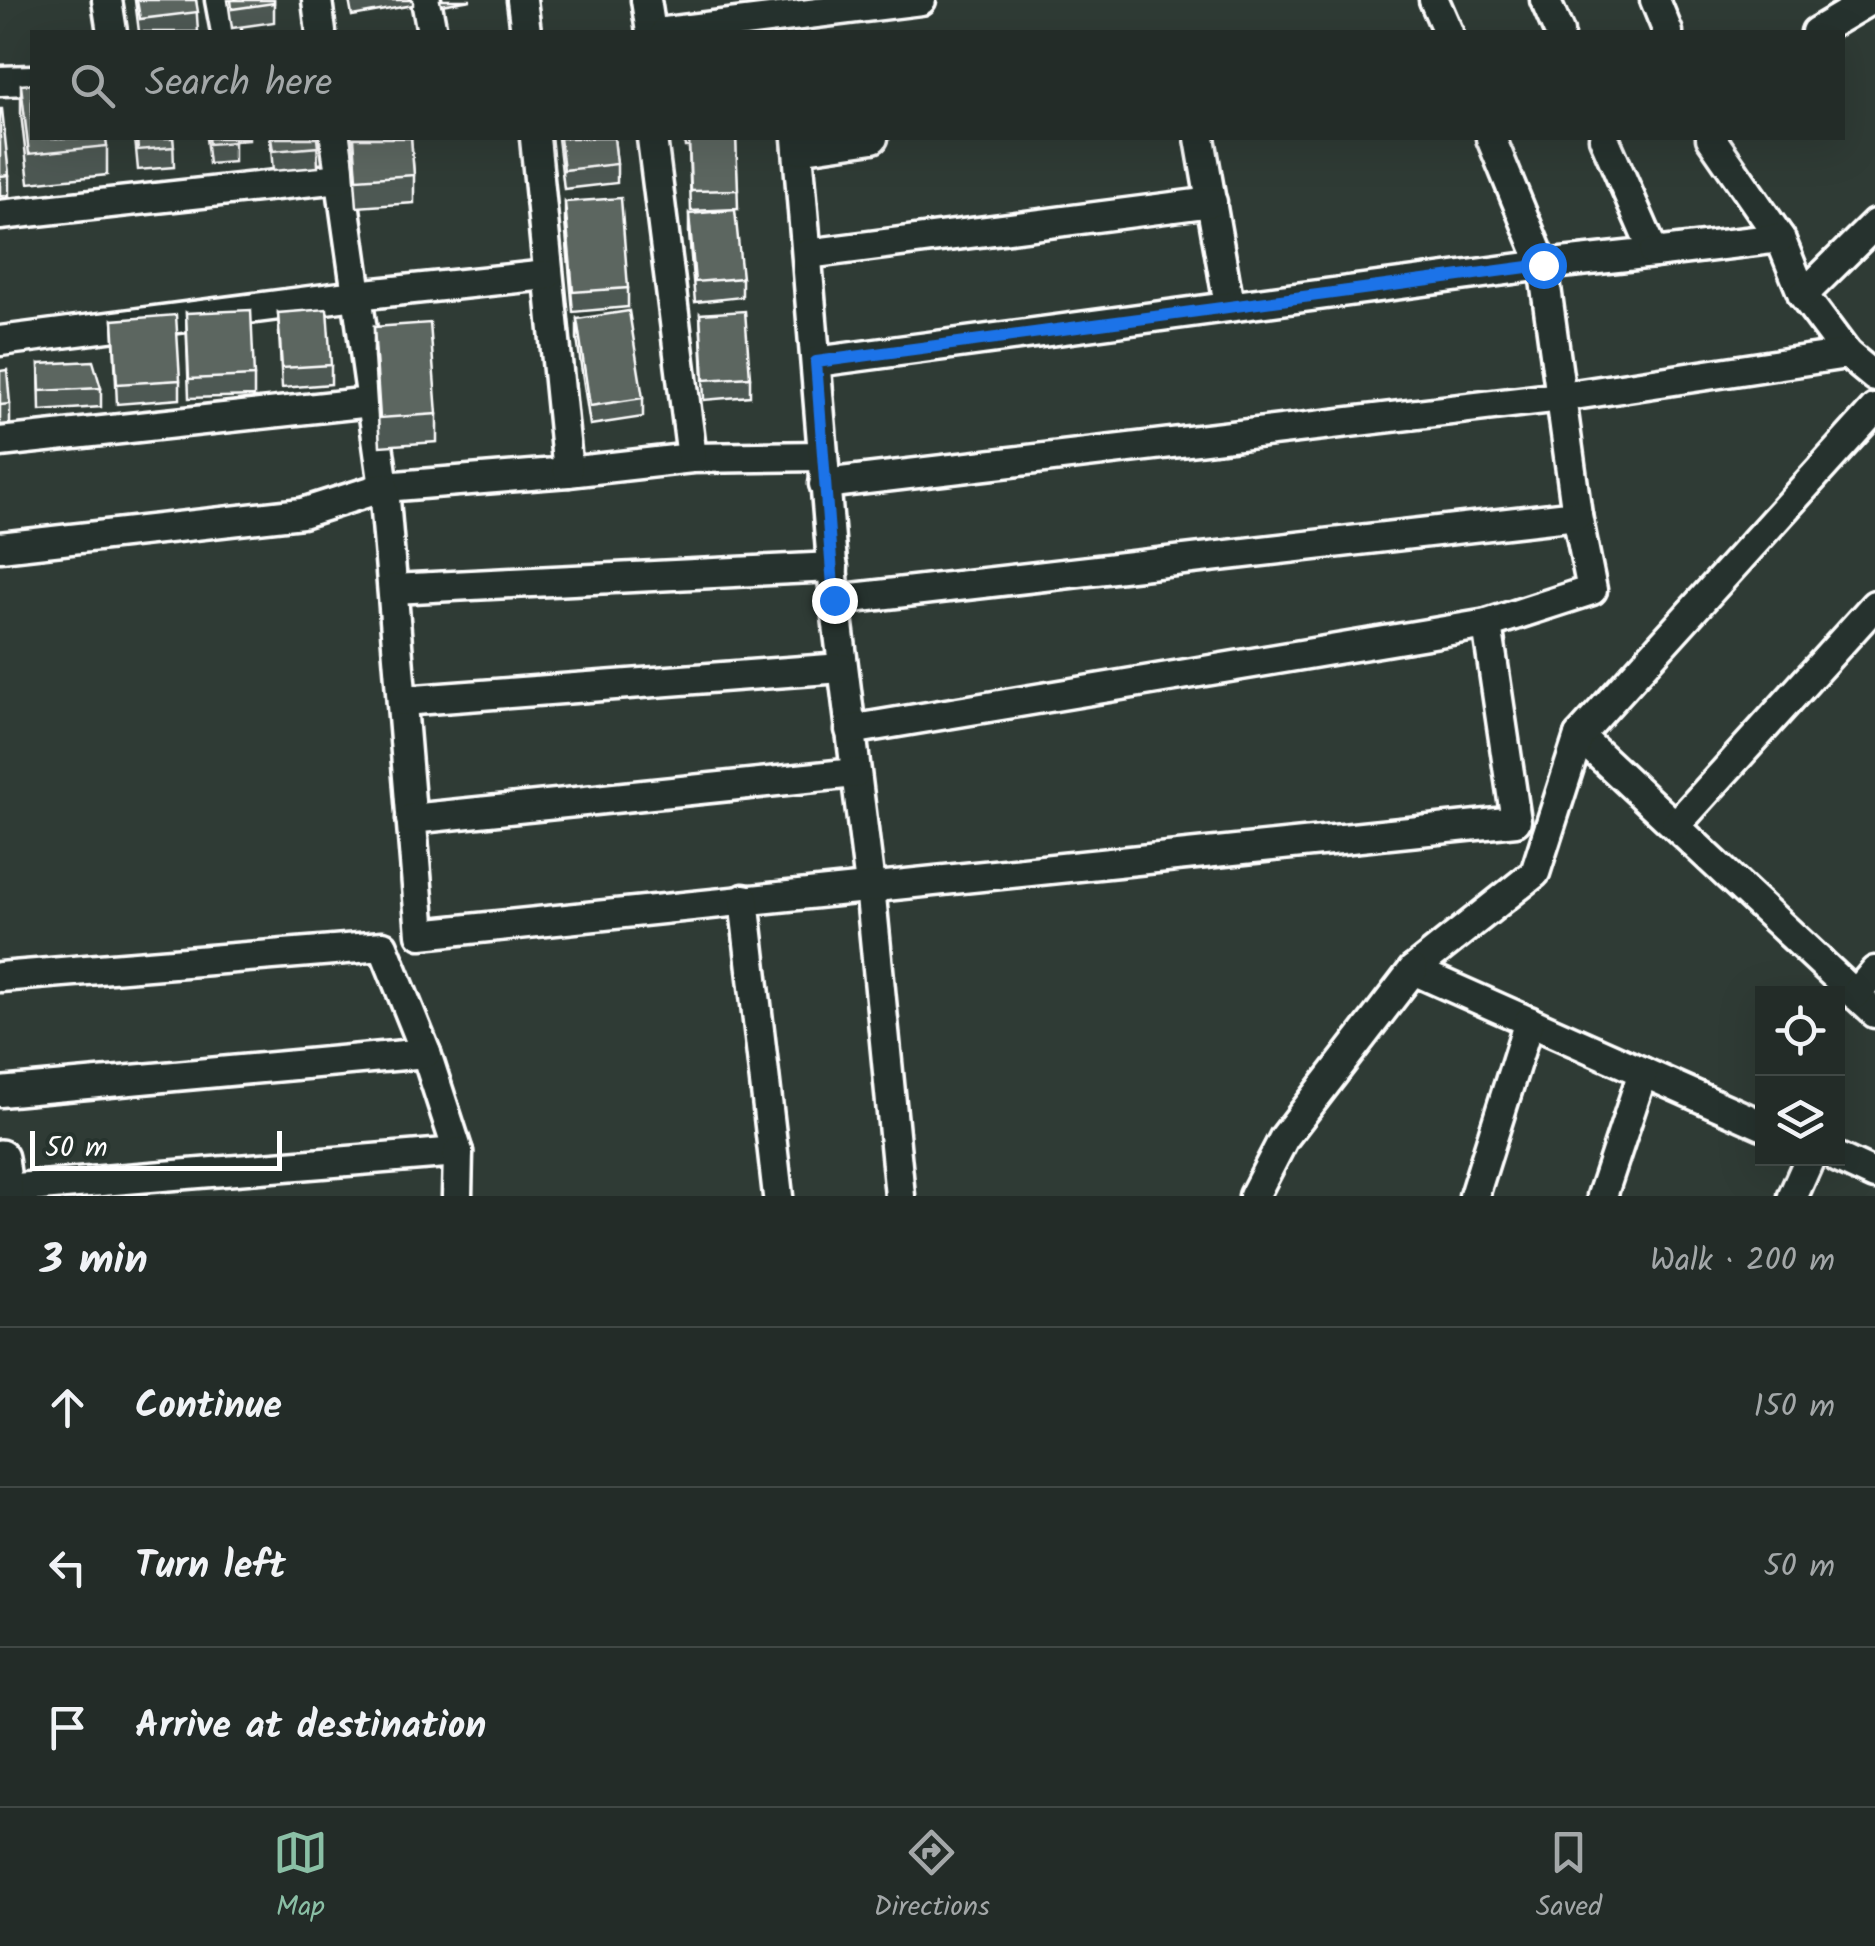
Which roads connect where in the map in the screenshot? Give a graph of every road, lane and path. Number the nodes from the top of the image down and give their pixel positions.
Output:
1 (106, 0) edge
2 (220, 0) edge
3 (317, 0) edge
4 (426, 0) edge
5 (522, 0) edge
6 (646, 0) edge
7 (921, 0) edge
8 (1434, 0) edge
9 (1544, 0) edge
10 (1655, 0) edge
11 (1870, 0) edge
12 (784, 17) edge
13 (112, 30) edge
14 (226, 30) edge
15 (321, 30) edge
16 (432, 30) edge
17 (526, 30) edge
18 (651, 30) edge
19 (681, 30) edge
20 (1447, 30) edge
21 (1558, 30) edge
22 (1667, 30) edge
23 (1819, 30) edge
24 (30, 80) edge
25 (0, 82) edge
26 (335, 140) edge
27 (535, 140) edge
28 (652, 140) edge
29 (844, 140) edge
30 (1200, 140) edge
31 (1492, 140) edge
32 (1605, 140) edge
33 (1712, 140) edge
34 (798, 143) edge
35 (340, 178) junction
36 (1212, 202) junction
37 (0, 215) edge
38 (1875, 224) edge
39 (1780, 238) junction
40 (1654, 253) junction
41 (807, 254) junction
42 (1543, 265) junction
43 (547, 275) junction
44 (356, 294) junction
45 (1803, 295) junction
46 (1230, 305) junction
47 (0, 340) edge
48 (1847, 354) junction
49 (816, 362) junction
50 (1875, 377) edge
51 (1561, 397) junction
52 (370, 402) junction
53 (1875, 409) edge
54 (0, 442) edge
55 (692, 458) junction
56 (823, 470) junction
57 (568, 472) junction
58 (384, 487) junction
59 (1578, 515) junction
60 (0, 547) edge
61 (833, 568) junction
62 (393, 589) junction
63 (834, 600) junction
64 (1875, 605) edge
65 (1487, 624) junction
66 (842, 668) junction
67 (402, 701) junction
68 (850, 730) junction
69 (1579, 736) junction
70 (855, 773) junction
71 (411, 819) junction
72 (1676, 825) junction
73 (870, 886) junction
74 (744, 899) junction
75 (1413, 970) junction
76 (1875, 971) edge
77 (0, 977) edge
78 (1865, 1004) edge
79 (1529, 1021) junction
80 (426, 1053) junction
81 (1643, 1072) junction
82 (0, 1092) edge
83 (1755, 1122) edge
84 (458, 1152) junction
85 (1845, 1161) edge
86 (1806, 1166) edge
87 (1875, 1175) edge
88 (3, 1181) edge
89 (456, 1196) edge
90 (778, 1196) edge
91 (900, 1196) edge
92 (1254, 1196) edge
93 (1474, 1196) edge
94 (1602, 1196) edge
95 (1793, 1196) edge

1 - 13 street
2 - 14 street
3 - 15 street
4 - 16 street
5 - 17 street
6 - 18 street
7 - 12 street
8 - 20 street
9 - 21 street
10 - 22 street
11 - 23 street
12 - 19 street
24 - 25 street
26 - 35 street
27 - 43 street
28 - 55 street
29 - 34 street
30 - 36 street
31 - 42 street
32 - 40 street
33 - 39 street
34 - 41 street
35 - 37 street
35 - 44 street
36 - 41 street
36 - 46 street
38 - 45 street
39 - 40 street
39 - 45 street
40 - 42 street
41 - 49 street
42 - 46 street
42 - 51 street
43 - 44 street
43 - 57 street
44 - 47 street
44 - 52 street
45 - 48 street
46 - 49 street
48 - 50 street
48 - 51 street
49 - 56 street
51 - 56 street
51 - 59 street
52 - 54 street
52 - 58 street
53 - 69 street
55 - 56 street
55 - 57 street
56 - 61 street
57 - 58 street
58 - 60 street
58 - 62 street
59 - 63 street
59 - 65 street
61 - 62 street
61 - 63 street
62 - 67 street
63 - 66 street
64 - 72 street
65 - 68 street
65 - 73 street
66 - 67 street
66 - 68 street
67 - 71 street
68 - 70 street
69 - 72 street
69 - 75 street
70 - 71 street
70 - 73 street
71 - 74 street
72 - 78 street
73 - 74 street
73 - 91 street
74 - 90 street
75 - 79 street
75 - 92 street
76 - 78 street
77 - 80 street
79 - 81 street
79 - 93 street
80 - 82 street
80 - 84 street
81 - 83 street
81 - 94 street
84 - 88 street
84 - 89 street
85 - 87 street
86 - 95 street

